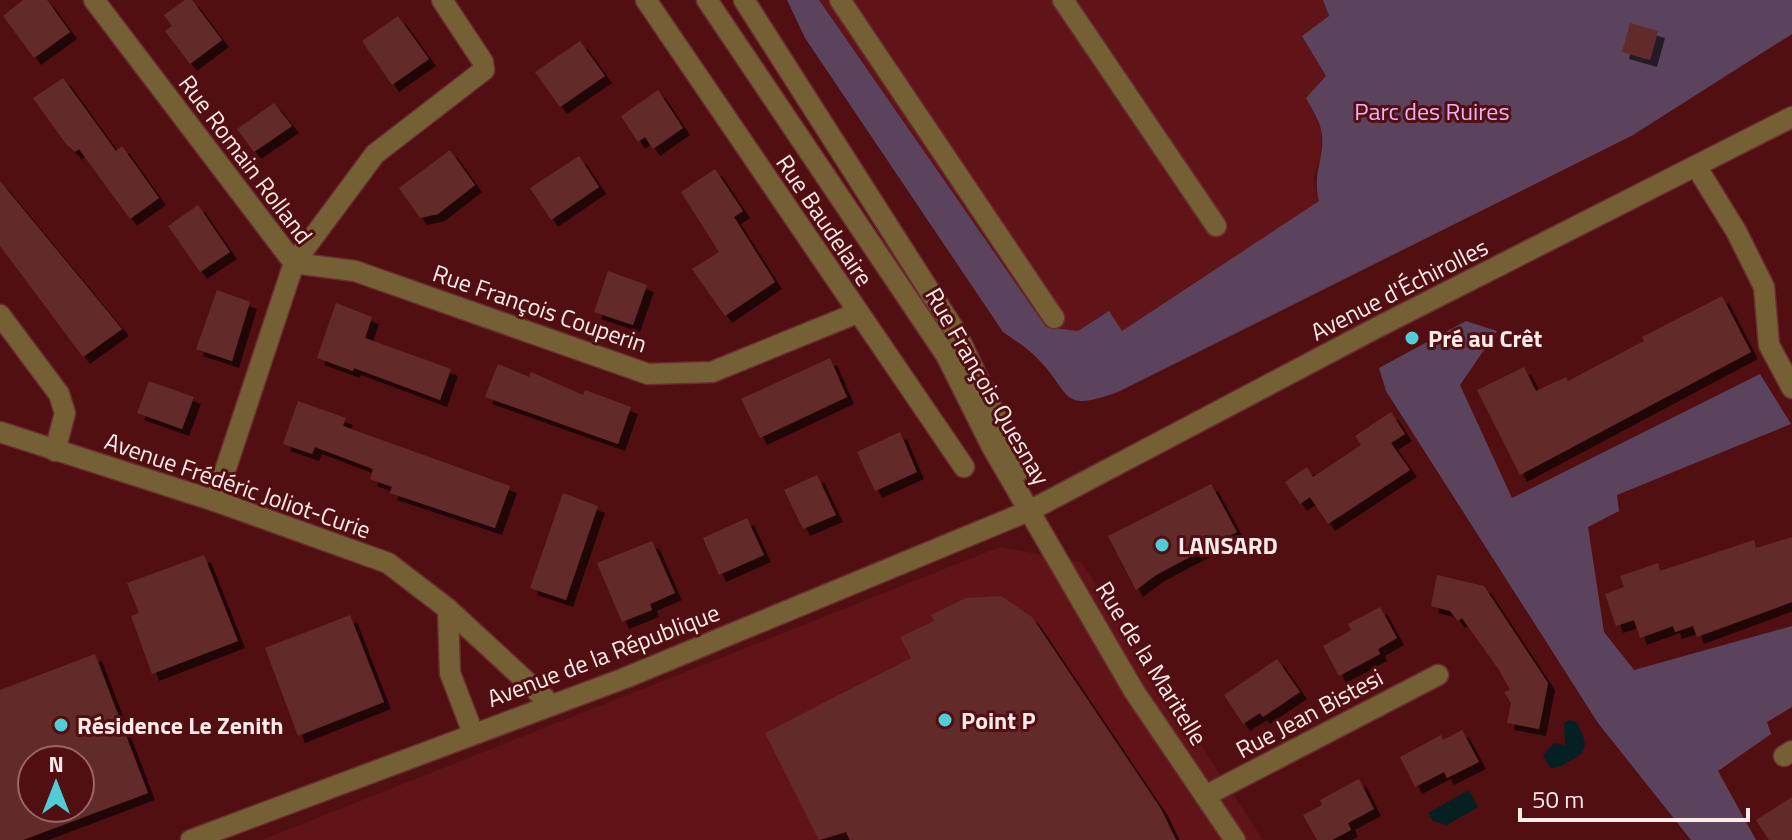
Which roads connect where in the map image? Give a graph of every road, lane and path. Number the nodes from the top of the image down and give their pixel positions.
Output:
1 (94, 0) edge
2 (442, 0) edge
3 (646, 0) edge
4 (707, 0) edge
5 (744, 0) edge
6 (840, 0) edge
7 (1063, 0) edge
8 (1792, 117) edge
9 (1696, 166) junction
10 (1216, 226) dead end
11 (294, 263) junction
12 (857, 313) junction
13 (0, 315) edge
14 (1054, 318) dead end
15 (1792, 388) edge
16 (0, 432) edge
17 (55, 451) junction
18 (964, 467) dead end
19 (215, 501) junction
20 (1031, 510) junction
21 (448, 609) junction
22 (1438, 675) dead end
23 (552, 705) junction
24 (473, 733) junction
25 (1205, 796) junction
26 (191, 840) edge
27 (1235, 840) edge

1 - 11 street, Rue Romain Rolland
2 - 11 street
3 - 12 street, Rue Baudelaire
4 - 20 street, Rue François Quesnay
5 - 20 street, Rue François Quesnay
6 - 14 street
7 - 10 street
8 - 9 street, Avenue d'Échirolles
9 - 15 street
9 - 20 street, Avenue d'Échirolles
11 - 12 street, Rue François Couperin
11 - 19 street, Rue Romain Rolland
12 - 18 street, Rue Baudelaire
13 - 17 street
16 - 17 street, Avenue Frédéric Joliot-Curie
17 - 19 street, Avenue Frédéric Joliot-Curie
19 - 21 street, Avenue Frédéric Joliot-Curie
20 - 23 street, Avenue de la République
20 - 25 street, Rue de la Maritelle
21 - 23 street, Avenue Frédéric Joliot-Curie
21 - 24 street
22 - 25 street, Rue Jean Bistesi
23 - 24 street, Avenue de la République
24 - 26 street, Avenue de la République
25 - 27 street, Rue de la Maritelle

